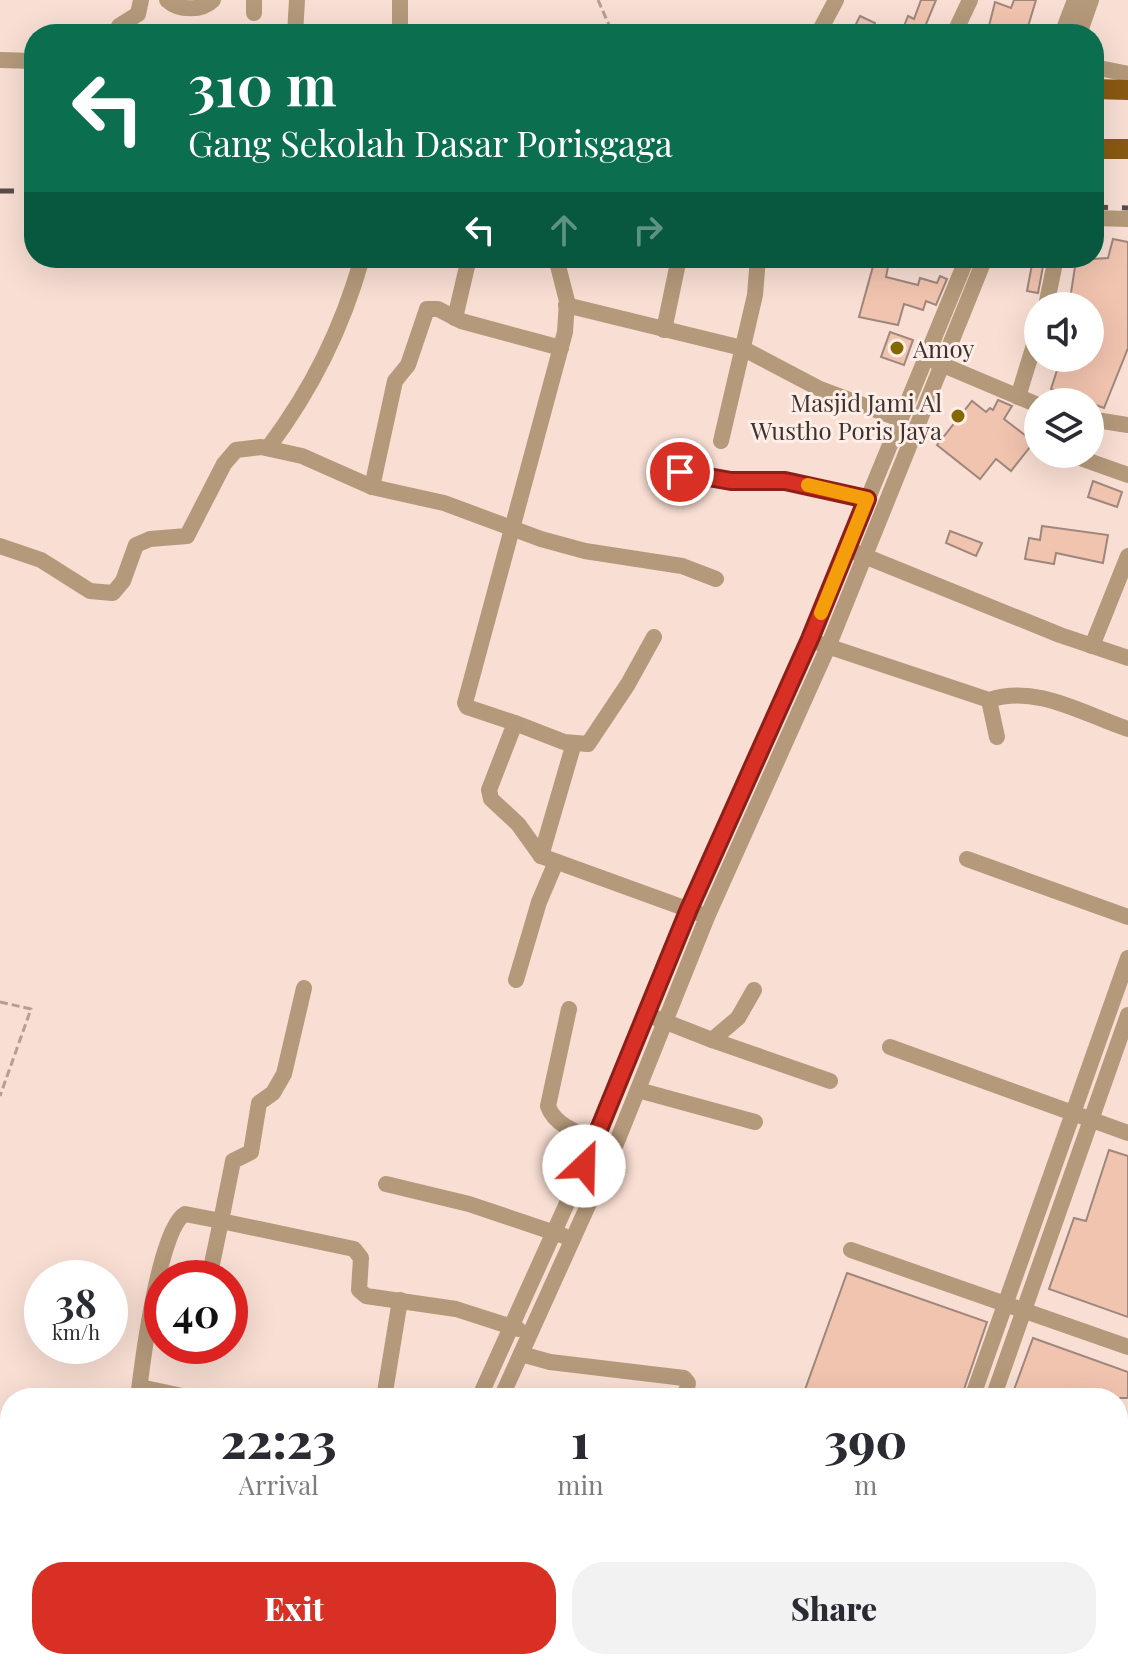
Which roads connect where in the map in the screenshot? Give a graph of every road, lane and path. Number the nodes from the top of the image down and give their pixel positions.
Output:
1 (141, 0) edge
2 (167, 0) edge
3 (213, 0) edge
4 (297, 0) edge
5 (400, 0) edge
6 (598, 0) edge
7 (836, 0) edge
8 (970, 0) edge
9 (1075, 0) edge
10 (1091, 0) edge
11 (122, 24) edge
12 (296, 24) edge
13 (400, 24) edge
14 (609, 24) edge
15 (827, 24) edge
16 (959, 24) edge
17 (1066, 24) edge
18 (1083, 24) edge
19 (0, 60) edge
20 (24, 61) edge
21 (1104, 69) edge
22 (1128, 74) edge
23 (1104, 89) edge
24 (1128, 90) edge
25 (1104, 149) edge
26 (1128, 149) edge
27 (1104, 218) edge
28 (1128, 219) edge
29 (359, 268) edge
30 (467, 268) edge
31 (558, 268) edge
32 (677, 268) edge
33 (757, 268) edge
34 (963, 268) edge
35 (981, 268) edge
36 (1054, 268) edge
37 (1049, 292) edge
38 (566, 305) junction
39 (455, 318) junction
40 (664, 330) junction
41 (561, 348) junction
42 (742, 348) junction
43 (926, 357) junction
44 (944, 365) junction
45 (1026, 372) edge
46 (1018, 397) junction
47 (1024, 399) edge
48 (900, 419) junction
49 (1104, 421) edge
50 (1128, 425) edge
51 (721, 441) dead end
52 (268, 448) junction
53 (1104, 466) edge
54 (680, 472) dead end
55 (1128, 475) edge
56 (372, 487) junction
57 (867, 499) junction
58 (515, 527) junction
59 (0, 546) edge
60 (847, 549) junction
61 (1128, 556) edge
62 (875, 560) junction
63 (716, 579) dead end
64 (654, 637) dead end
65 (810, 639) junction
66 (1092, 646) junction
67 (828, 647) junction
68 (1128, 658) edge
69 (989, 700) junction
70 (515, 723) junction
71 (1128, 729) edge
72 (997, 737) dead end
73 (574, 743) junction
74 (549, 859) junction
75 (967, 859) dead end
76 (689, 909) junction
77 (707, 917) junction
78 (1128, 917) edge
79 (1128, 958) edge
80 (516, 980) dead end
81 (304, 988) dead end
82 (754, 990) dead end
83 (0, 1002) edge
84 (569, 1009) dead end
85 (648, 1014) junction
86 (1128, 1015) edge
87 (670, 1023) junction
88 (706, 1038) junction
89 (890, 1047) dead end
90 (830, 1081) dead end
91 (643, 1092) junction
92 (0, 1096) edge
93 (1073, 1113) junction
94 (1091, 1120) junction
95 (755, 1122) dead end
96 (1128, 1133) edge
97 (596, 1139) junction
98 (614, 1148) junction
99 (386, 1184) dead end
100 (221, 1221) junction
101 (554, 1233) junction
102 (573, 1240) junction
103 (851, 1250) dead end
104 (213, 1260) edge
105 (400, 1300) junction
106 (1005, 1304) junction
107 (1024, 1310) junction
108 (511, 1326) junction
109 (531, 1333) junction
110 (1128, 1347) edge
111 (521, 1354) junction
112 (140, 1388) edge
113 (386, 1388) edge
114 (483, 1388) edge
115 (506, 1388) edge
116 (687, 1388) edge
117 (976, 1388) edge
118 (997, 1388) edge

1 - 11 street
2 - 3 street
4 - 12 street
5 - 13 street
6 - 14 path
7 - 15 street
8 - 16 street
9 - 17 street
10 - 18 street
19 - 20 street
21 - 22 street
23 - 24 main road
25 - 26 main road
27 - 28 street
29 - 52 street
30 - 39 street
31 - 38 street
32 - 40 street
33 - 42 street
34 - 43 street
35 - 44 street
36 - 37 street
38 - 40 street
38 - 41 street
39 - 41 street
39 - 56 street
40 - 42 street
41 - 58 street
42 - 48 street
42 - 51 street
43 - 44 street
43 - 48 street
44 - 46 street
44 - 62 street
45 - 46 street
46 - 47 street
48 - 57 street
49 - 50 street
52 - 56 street
52 - 59 street
53 - 55 street
54 - 57 street
56 - 58 street
57 - 60 street
58 - 63 street
58 - 70 street
60 - 62 street
60 - 65 street
61 - 66 street
62 - 66 street
62 - 67 street
64 - 73 street
65 - 67 street
65 - 76 street
66 - 68 street
67 - 69 street
67 - 77 street
69 - 71 street
69 - 72 street
70 - 73 street
70 - 74 street
73 - 74 street
74 - 76 street
74 - 80 street
75 - 78 street
76 - 77 street
76 - 85 street
77 - 87 street
79 - 93 street
81 - 100 street
82 - 88 street
83 - 92 path
84 - 97 street
85 - 87 street
85 - 97 street
86 - 94 street
87 - 88 street
87 - 91 street
88 - 90 street
89 - 93 street
91 - 95 street
91 - 98 street
93 - 94 street
93 - 106 street
94 - 96 street
94 - 107 street
97 - 98 street
97 - 101 street
98 - 102 street
99 - 101 street
100 - 104 street
100 - 105 street
100 - 112 street
101 - 102 street
101 - 108 street
102 - 109 street
103 - 106 street
105 - 108 street
105 - 113 street
106 - 107 street
106 - 117 street
107 - 110 street
107 - 118 street
108 - 109 street
108 - 114 street
109 - 111 street
111 - 115 street
111 - 116 street

